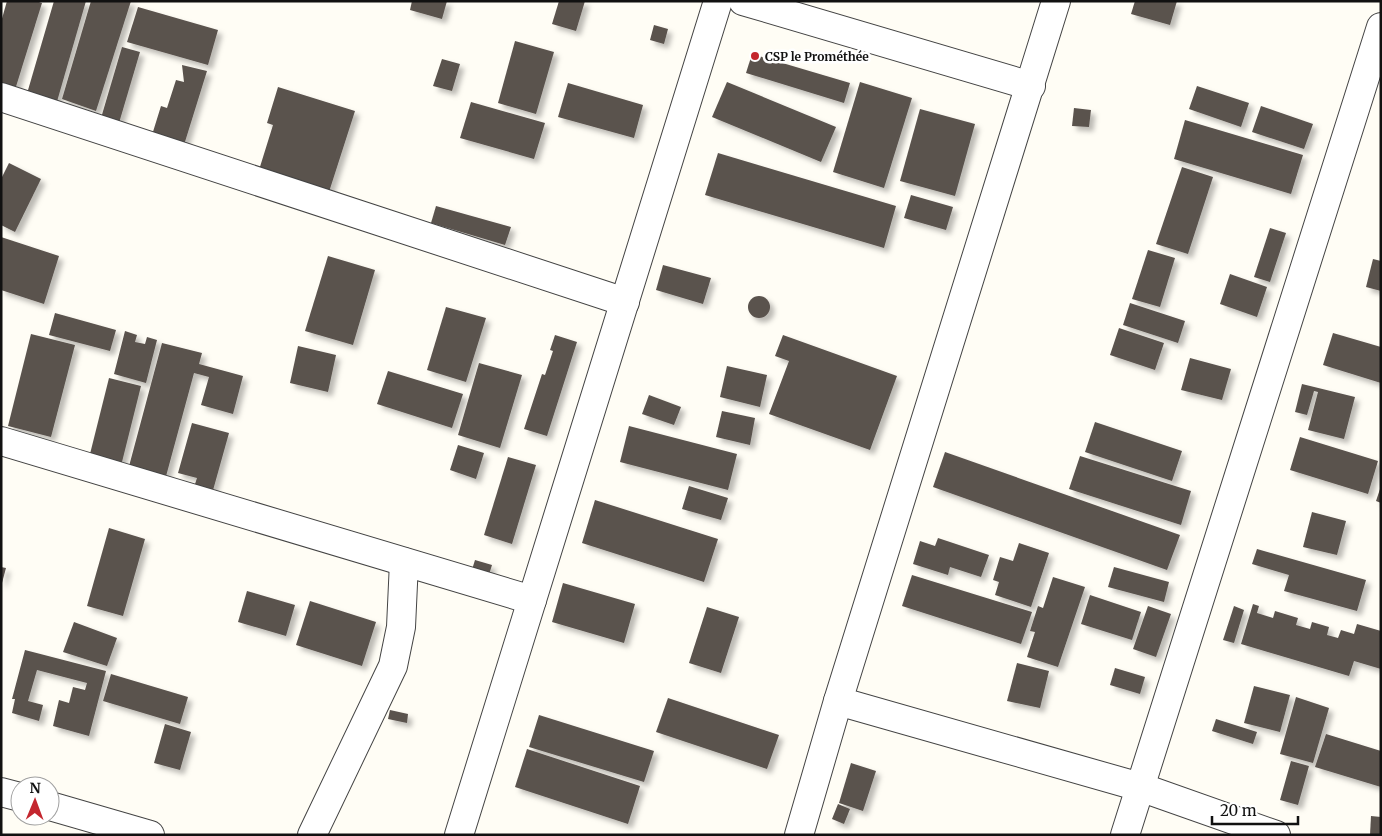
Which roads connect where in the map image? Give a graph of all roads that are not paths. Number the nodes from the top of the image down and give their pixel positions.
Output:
1 (718, 1) edge
2 (743, 1) edge
3 (1056, 1) edge
4 (1381, 27) edge
5 (1030, 86) junction
6 (1, 97) edge
7 (625, 302) junction
8 (1, 441) edge
9 (404, 562) junction
10 (532, 600) junction
11 (838, 701) junction
12 (1140, 787) junction
13 (60, 809) edge
14 (150, 835) edge
15 (312, 835) edge
16 (460, 835) edge
17 (799, 835) edge
18 (1126, 835) edge
19 (1276, 835) edge

1 - 7 street
2 - 5 street
3 - 5 street
4 - 12 street
5 - 11 street
6 - 7 street
7 - 10 street
8 - 9 street
9 - 10 street
9 - 15 street
10 - 16 street
11 - 12 street
11 - 17 street
12 - 18 street
12 - 19 street
13 - 14 street

